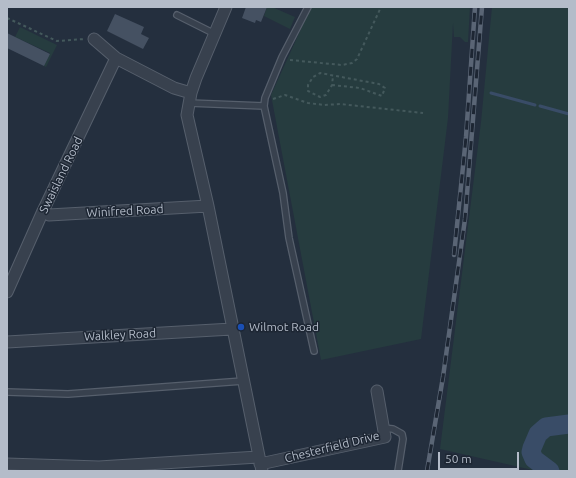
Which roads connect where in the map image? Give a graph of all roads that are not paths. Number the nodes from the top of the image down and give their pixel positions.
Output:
1 (226, 7) edge
2 (308, 7) edge
3 (177, 15) dead end
4 (215, 34) junction
5 (94, 39) road end
6 (116, 58) junction
7 (190, 98) junction
8 (264, 106) junction
9 (208, 206) junction
10 (43, 211) junction
11 (7, 292) edge
12 (232, 329) junction
13 (7, 342) edge
14 (314, 351) dead end
15 (243, 381) junction
16 (377, 391) dead end
17 (7, 392) edge
18 (383, 428) junction
19 (260, 464) edge
20 (11, 466) edge
21 (398, 471) edge

1 - 4 street
2 - 8 lane
3 - 4 lane
4 - 7 street
5 - 6 street
6 - 7 street
6 - 10 street, Swaisland Road
7 - 8 lane
7 - 9 street
8 - 14 lane
9 - 10 street, Winifred Road
9 - 12 street
10 - 11 street, Swaisland Road
12 - 13 street, Walkley Road
12 - 15 street
15 - 17 lane
15 - 19 street
16 - 18 street, Chesterfield Drive
18 - 19 street, Chesterfield Drive
18 - 21 lane
19 - 20 street

